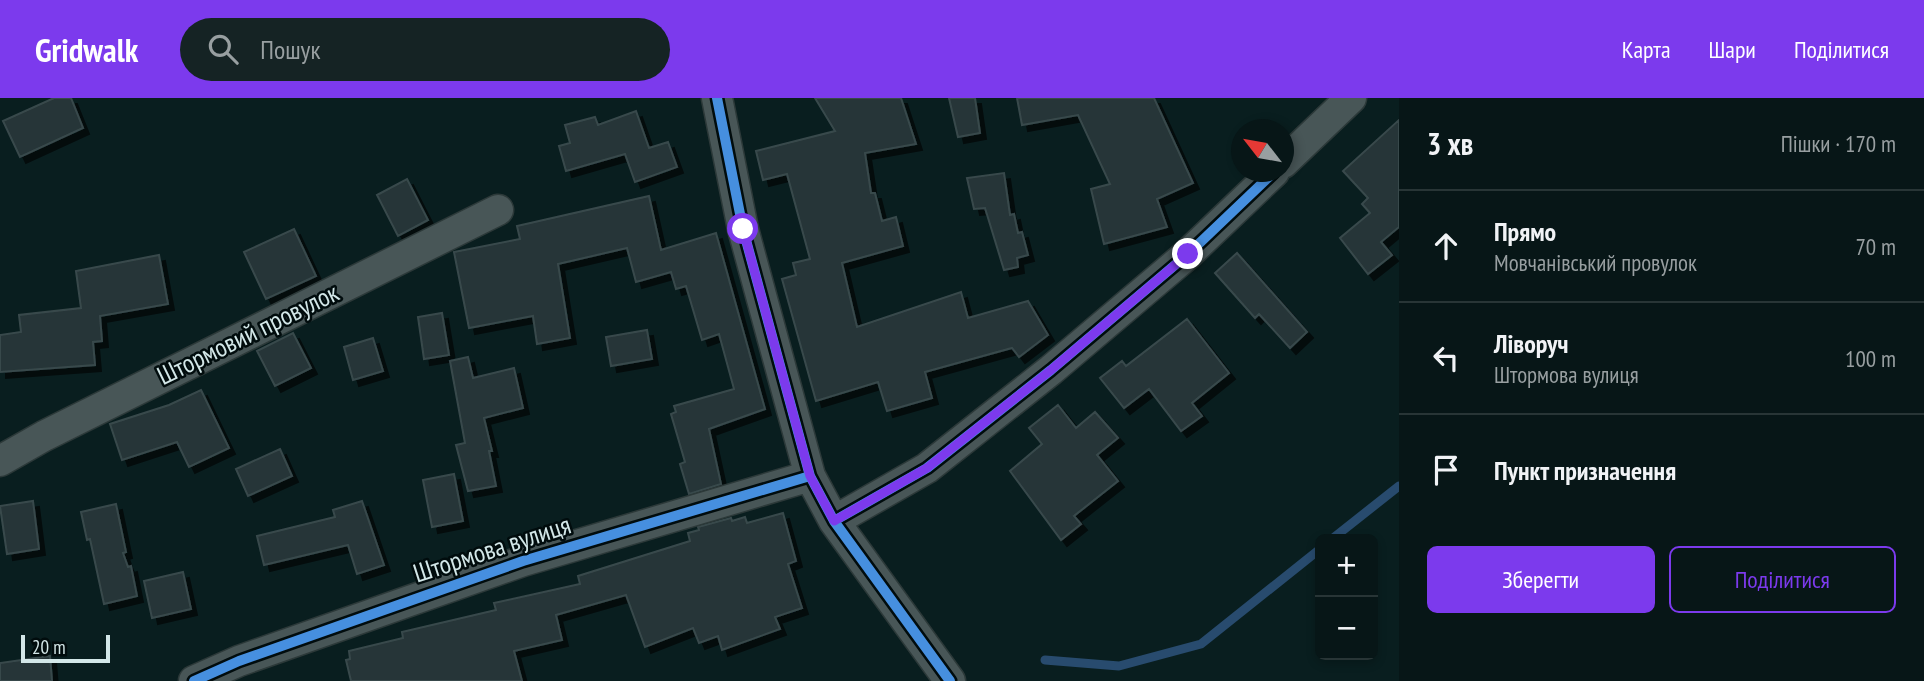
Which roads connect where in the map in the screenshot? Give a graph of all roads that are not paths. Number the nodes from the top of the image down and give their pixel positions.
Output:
1 (717, 98) edge
2 (1352, 98) edge
3 (1294, 153) edge
4 (1264, 182) edge
5 (498, 210) dead end
6 (0, 461) edge
7 (810, 476) junction
8 (834, 521) junction
9 (194, 681) edge
10 (950, 681) edge

1 - 7 street
2 - 3 street
4 - 8 street
5 - 6 street, Штормовий провулок
7 - 8 street
7 - 9 street, Штормова вулиця
8 - 10 street

